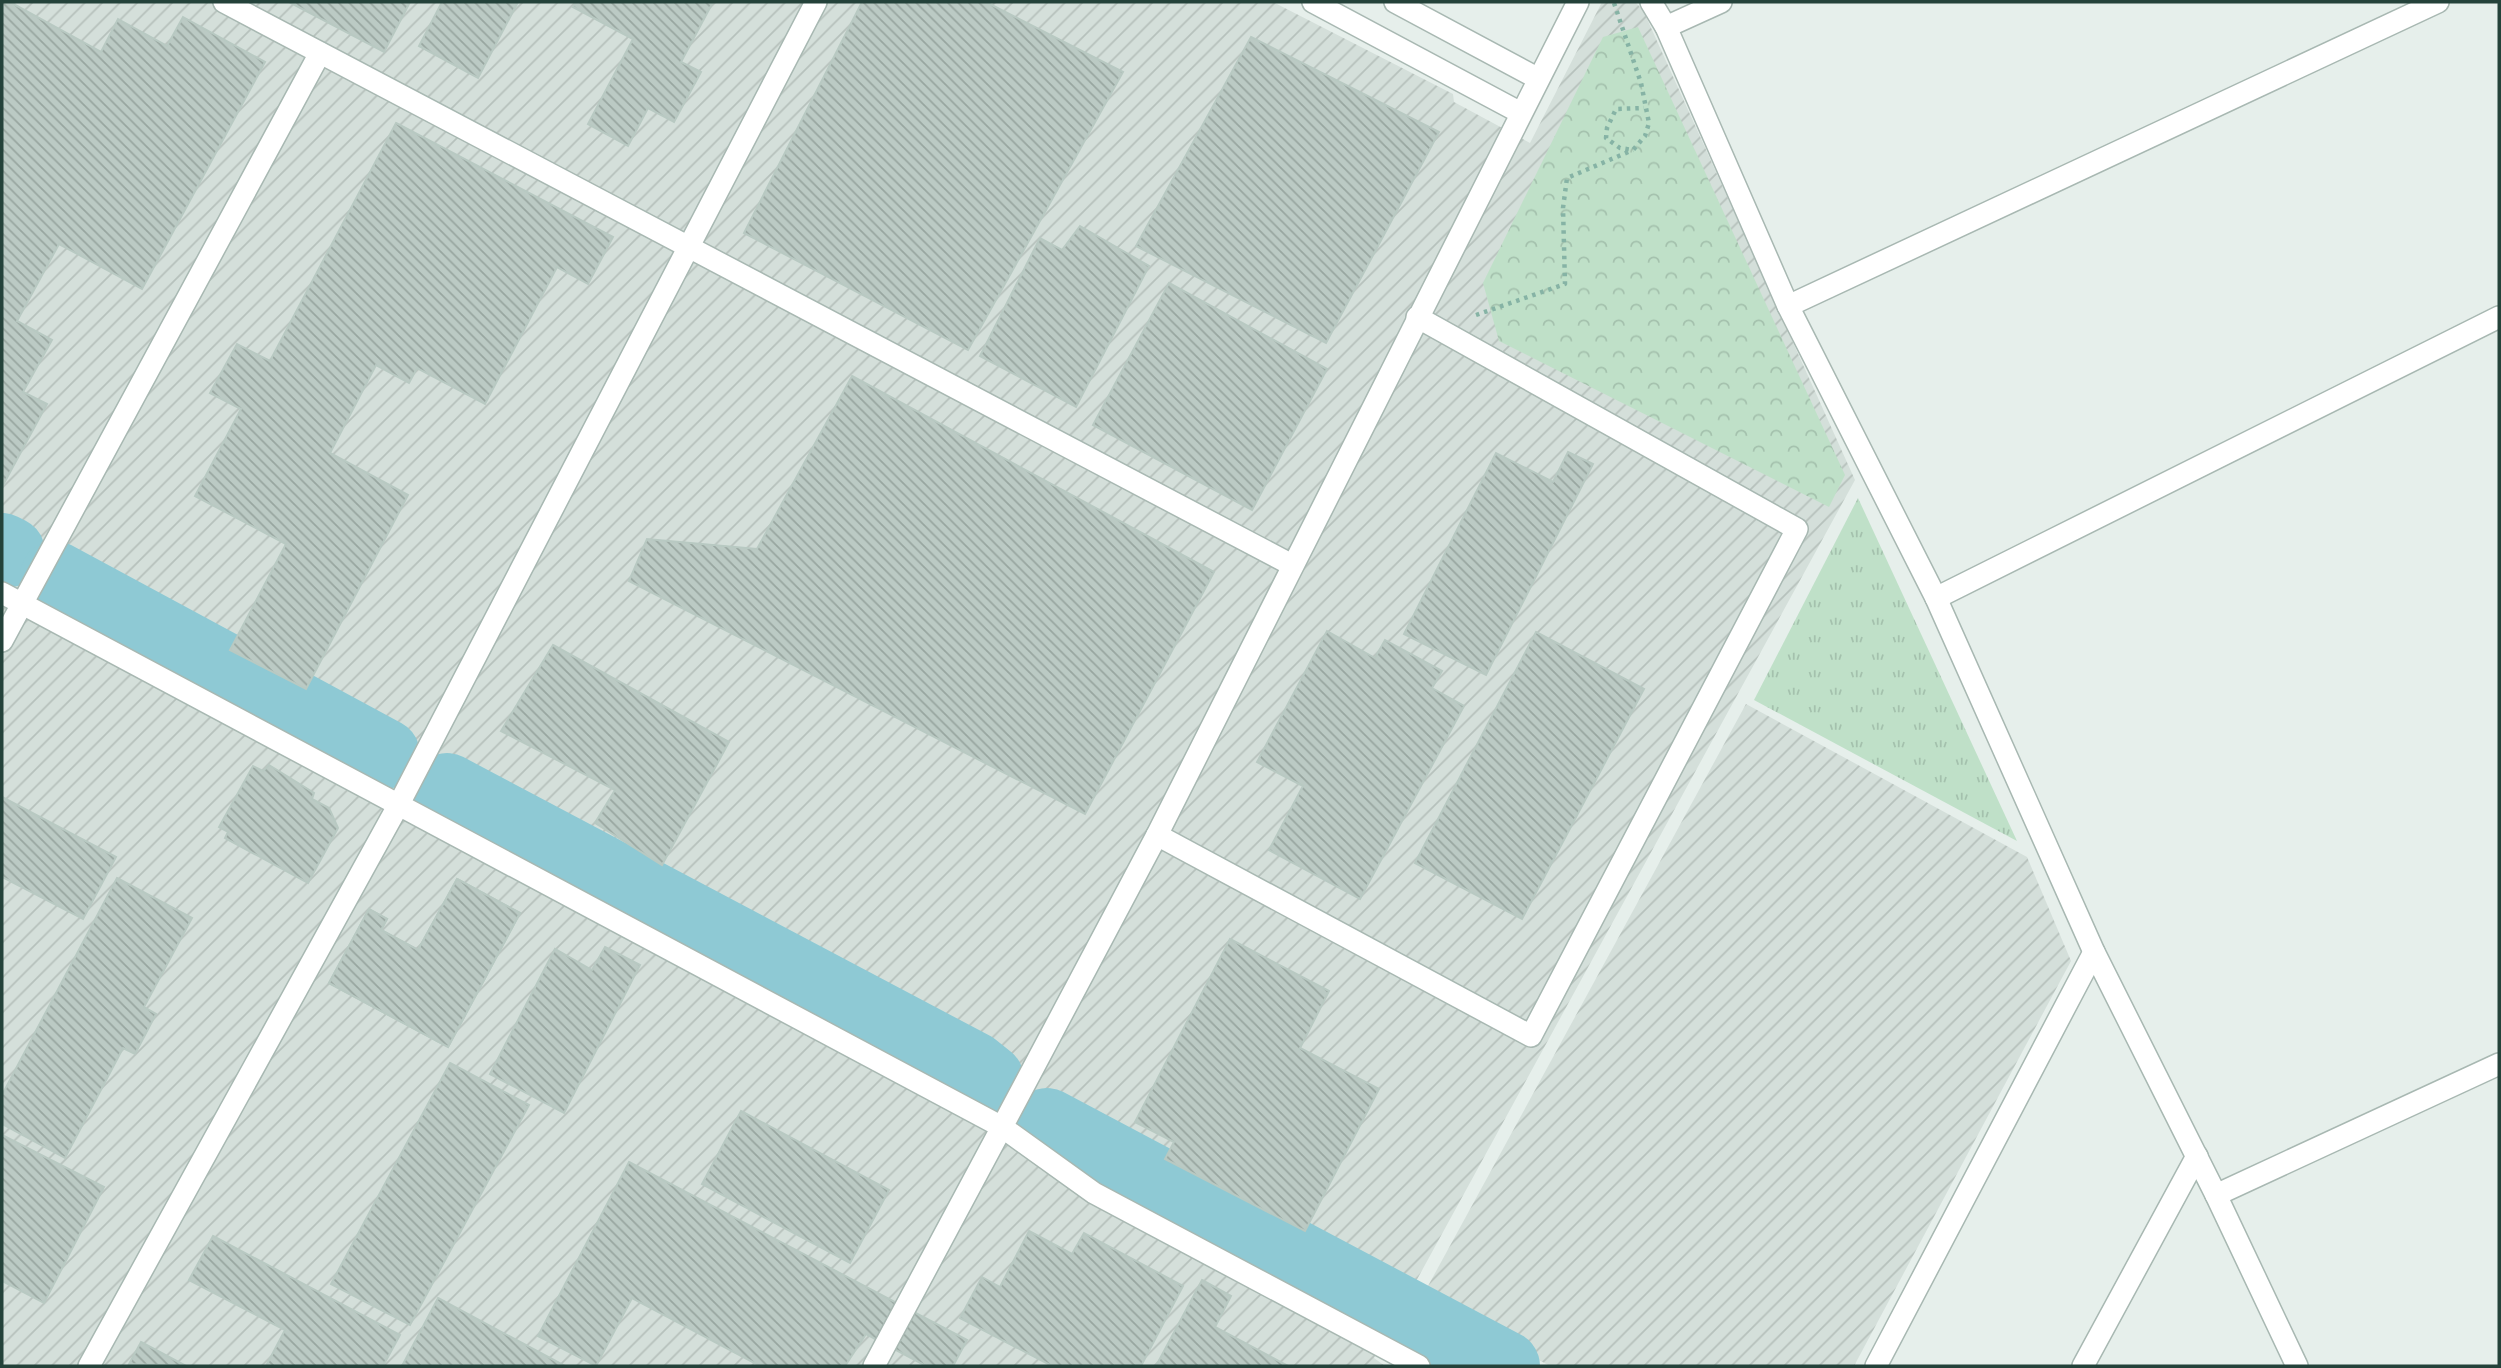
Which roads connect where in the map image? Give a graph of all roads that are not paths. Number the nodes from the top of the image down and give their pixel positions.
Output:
1 (224, 2) edge
2 (816, 2) edge
3 (1313, 2) edge
4 (1395, 2) edge
5 (1578, 2) edge
6 (1651, 2) edge
7 (1721, 2) edge
8 (2438, 2) edge
9 (1666, 27) junction
10 (320, 53) junction
11 (1537, 78) junction
12 (1520, 112) junction
13 (688, 248) junction
14 (1788, 306) junction
15 (1417, 317) junction
16 (2499, 317) edge
17 (1292, 565) junction
18 (2, 593) edge
19 (1936, 598) junction
20 (22, 603) junction
21 (2, 641) edge
22 (398, 804) junction
23 (1157, 835) junction
24 (2094, 952) junction
25 (2499, 1064) edge
26 (1002, 1127) junction
27 (2197, 1156) junction
28 (2216, 1195) junction
29 (1385, 1358) edge
30 (89, 1366) edge
31 (874, 1366) edge
32 (1419, 1366) edge
33 (1876, 1366) edge
34 (2083, 1366) edge
35 (2297, 1366) edge

1 - 10 street
2 - 13 street
3 - 12 street
4 - 11 street
5 - 11 street
6 - 9 street
7 - 9 street
8 - 14 street
9 - 14 street
10 - 13 street
10 - 20 street
11 - 12 street
12 - 15 street
13 - 17 street
13 - 22 street
14 - 19 street
15 - 17 street
15 - 23 street
16 - 19 street
17 - 23 street
18 - 20 street
19 - 24 street
20 - 21 street
20 - 22 street
22 - 26 street
22 - 30 street
23 - 26 street
24 - 27 street
24 - 33 street
25 - 28 street
26 - 29 street
26 - 31 street
27 - 28 street
27 - 34 street
28 - 35 street
29 - 32 street

